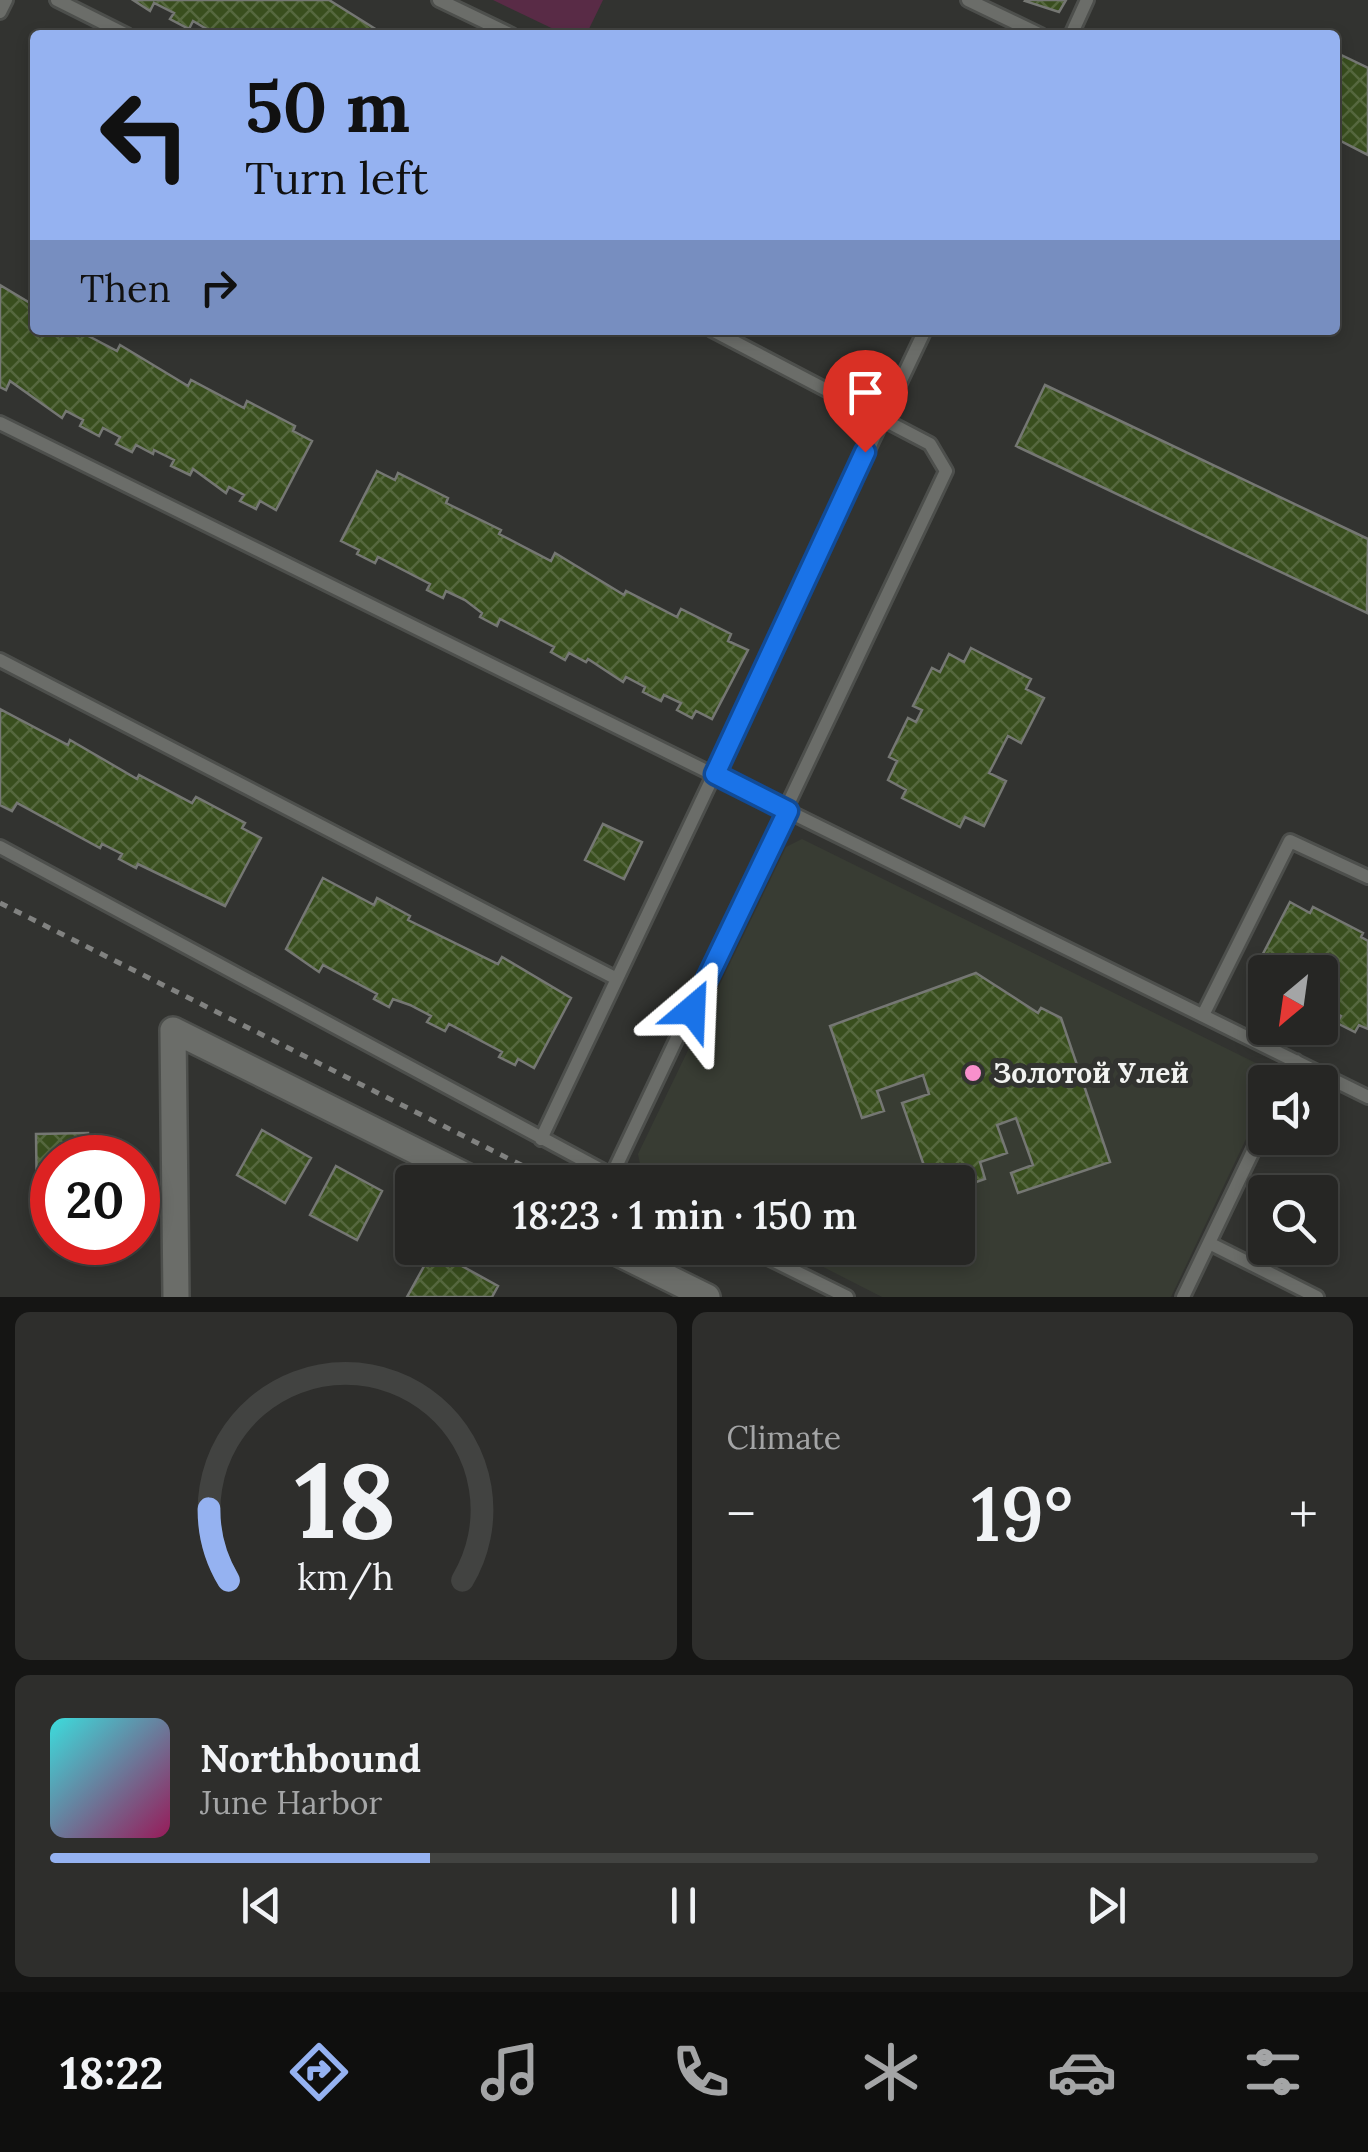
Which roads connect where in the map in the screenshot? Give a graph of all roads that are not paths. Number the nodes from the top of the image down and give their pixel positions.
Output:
1 (6, 0) edge
2 (57, 0) edge
3 (440, 0) edge
4 (968, 0) edge
5 (1088, 0) edge
6 (0, 12) edge
7 (116, 30) edge
8 (502, 30) edge
9 (1030, 30) edge
10 (1073, 30) edge
11 (722, 335) edge
12 (922, 335) edge
13 (882, 416) junction
14 (0, 423) edge
15 (0, 660) edge
16 (715, 774) junction
17 (788, 811) junction
18 (0, 847) edge
19 (1368, 877) edge
20 (618, 979) junction
21 (1204, 1015) junction
22 (1296, 1062) junction
23 (1294, 1065) edge
24 (1368, 1098) edge
25 (541, 1139) junction
26 (1251, 1155) edge
27 (444, 1165) edge
28 (591, 1165) edge
29 (624, 1165) edge
30 (1209, 1242) junction
31 (648, 1265) edge
32 (783, 1265) edge
33 (674, 1290) edge
34 (176, 1297) edge
35 (707, 1297) edge
36 (848, 1297) edge
37 (1182, 1297) edge
38 (1317, 1297) edge

1 - 6 lane
2 - 7 lane
3 - 8 lane
4 - 9 lane
5 - 10 lane
11 - 13 lane
12 - 13 lane
13 - 16 lane
13 - 17 lane
14 - 16 lane
15 - 20 lane
16 - 17 lane
16 - 20 lane
17 - 21 lane
17 - 29 lane
18 - 25 lane
19 - 21 lane
20 - 25 lane
21 - 22 lane
22 - 23 lane
22 - 24 lane
25 - 28 lane
26 - 30 lane
27 - 34 street
30 - 37 lane
30 - 38 lane
31 - 33 street
32 - 36 lane
33 - 35 street

